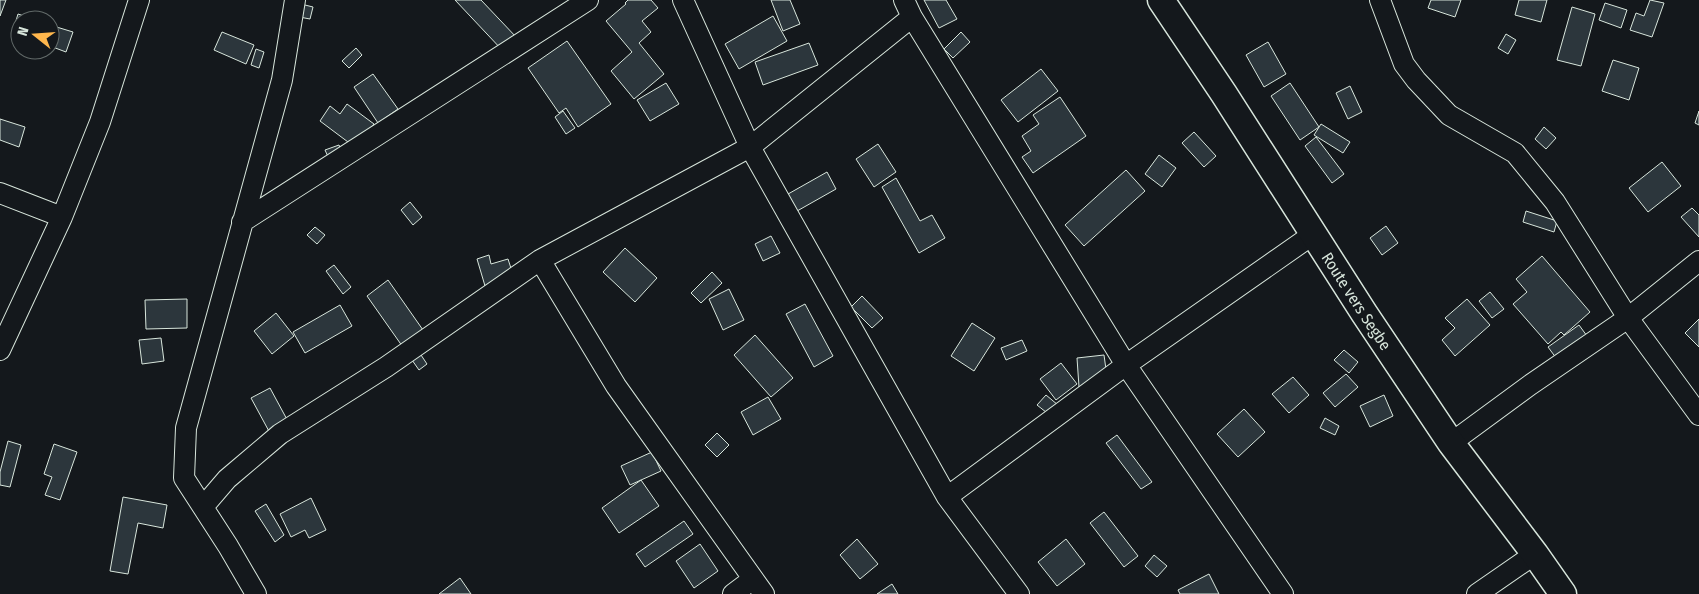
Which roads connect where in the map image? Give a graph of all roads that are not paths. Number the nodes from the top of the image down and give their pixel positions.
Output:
1 (139, 0) edge
2 (296, 0) edge
3 (588, 0) edge
4 (683, 0) edge
5 (1161, 0) edge
6 (1380, 0) edge
7 (908, 8) edge
8 (750, 147) junction
9 (0, 194) edge
10 (62, 217) junction
11 (242, 222) junction
12 (1314, 233) junction
13 (540, 260) junction
14 (1699, 261) edge
15 (1628, 318) junction
16 (0, 350) edge
17 (1126, 365) junction
18 (1699, 415) edge
19 (1451, 443) junction
20 (946, 497) junction
21 (203, 506) junction
22 (1535, 554) junction
23 (758, 586) edge
24 (256, 594) edge
25 (733, 594) edge
26 (1019, 594) edge
27 (1283, 594) edge
28 (1477, 594) edge
29 (1563, 594) edge

1 - 10 street
2 - 11 street
3 - 11 street
4 - 8 street
5 - 12 main road, Route vers Segbe
6 - 15 street
7 - 8 street
7 - 17 street
8 - 13 street
8 - 20 street
9 - 10 street
10 - 16 street
11 - 21 street
12 - 17 street
12 - 19 main road, Route vers Segbe
13 - 21 street
13 - 23 street
14 - 15 street
15 - 18 street
15 - 19 street
17 - 20 street
17 - 27 street
19 - 22 main road, Route vers Segbe
20 - 26 street
21 - 24 street
22 - 28 street
22 - 29 main road, Route vers Segbe
23 - 25 street

